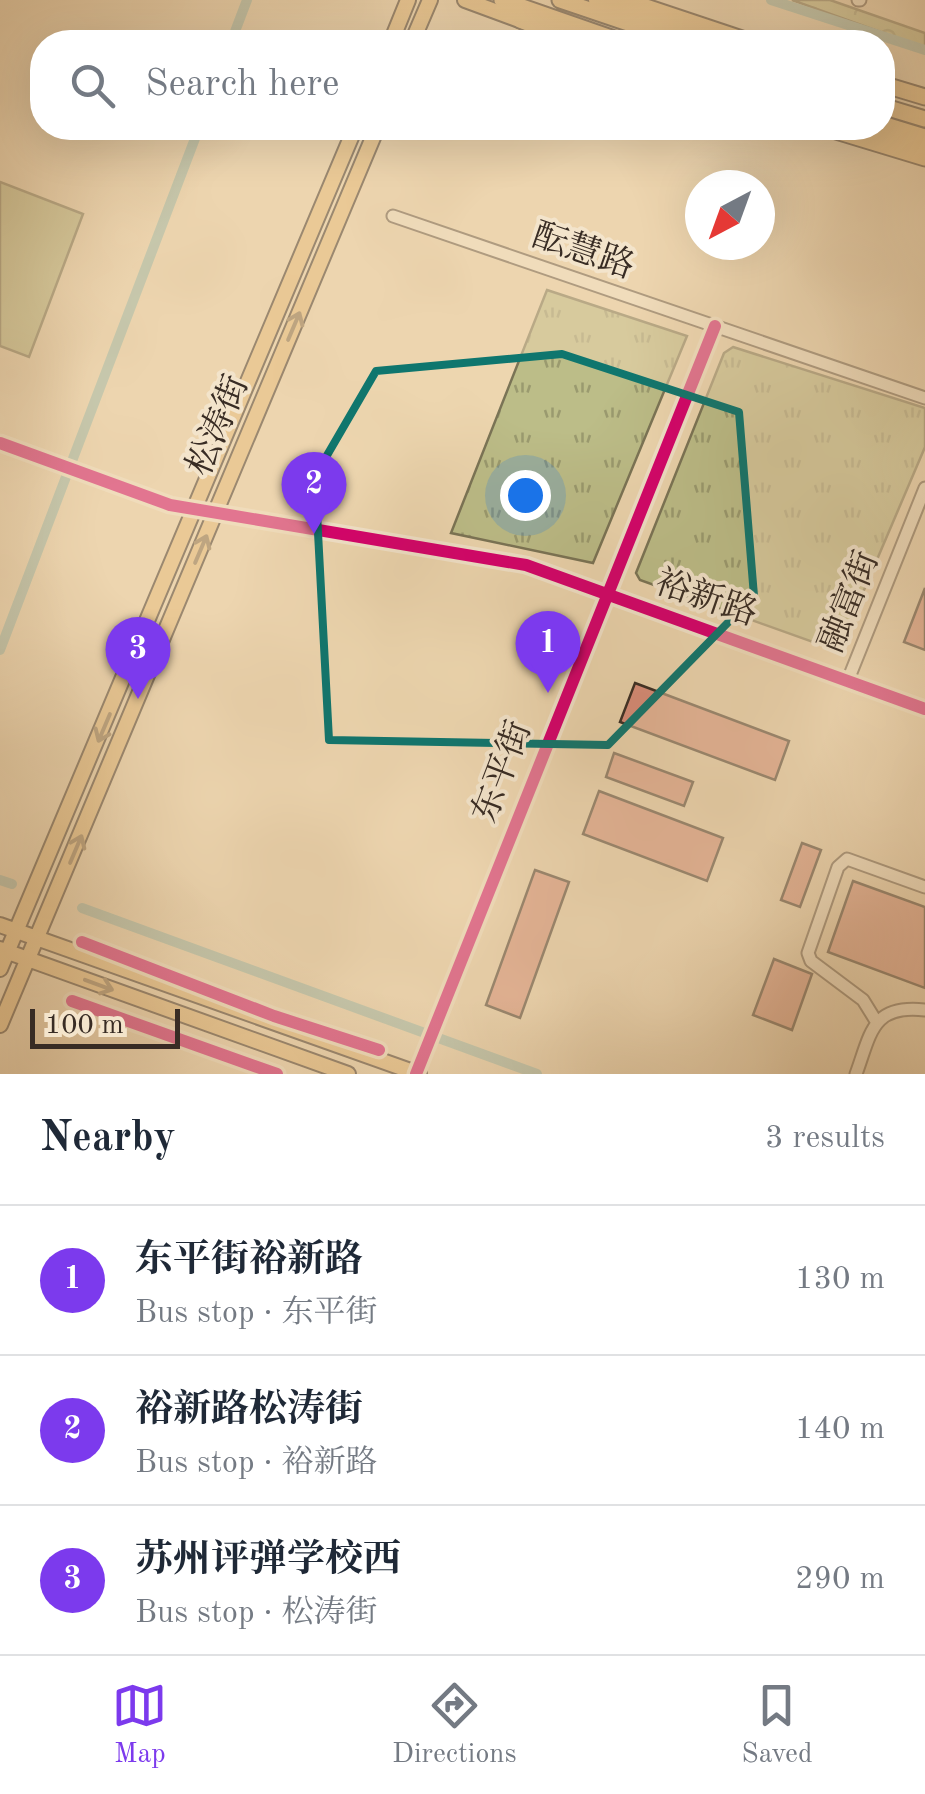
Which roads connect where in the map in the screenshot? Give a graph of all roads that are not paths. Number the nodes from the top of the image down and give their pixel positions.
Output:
1 (408, 0) edge
2 (430, 0) edge
3 (465, 0) edge
4 (502, 0) edge
5 (560, 0) edge
6 (596, 0) edge
7 (625, 0) edge
8 (520, 20) junction
9 (395, 30) edge
10 (417, 30) edge
11 (546, 30) edge
12 (551, 30) edge
13 (589, 30) edge
14 (649, 30) edge
15 (697, 30) edge
16 (703, 30) edge
17 (895, 91) edge
18 (925, 100) edge
19 (895, 110) edge
20 (925, 119) edge
21 (895, 128) edge
22 (925, 137) edge
23 (351, 140) edge
24 (371, 140) edge
25 (866, 140) edge
26 (895, 140) edge
27 (925, 149) edge
28 (925, 158) edge
29 (393, 216) dead end
30 (714, 326) junction
31 (925, 398) edge
32 (0, 442) edge
33 (925, 488) edge
34 (197, 510) junction
35 (216, 512) junction
36 (604, 595) junction
37 (848, 680) junction
38 (925, 709) edge
39 (925, 887) edge
40 (0, 925) edge
41 (17, 931) junction
42 (39, 939) junction
43 (4, 950) edge
44 (29, 960) junction
45 (0, 969) edge
46 (925, 1010) edge
47 (876, 1021) junction
48 (0, 1024) edge
49 (348, 1074) edge
50 (417, 1074) edge
51 (856, 1074) edge

1 - 9 main road
2 - 10 main road
3 - 8 main road
4 - 13 highway
5 - 14 highway
6 - 15 main road
7 - 16 highway
8 - 11 highway
8 - 12 main road
17 - 18 highway
19 - 20 highway
21 - 22 highway
23 - 34 main road, 松涛街
35 -> 24 main road, 松涛街
25 - 28 highway
26 - 27 main road
29 - 30 street, 酝慧路
30 - 31 street, 酝慧路
30 - 36 street, 东平街
32 - 34 street, 裕新路
33 - 37 street, 融富街
34 - 35 street, 裕新路
34 -> 41 main road, 松涛街
35 - 36 street, 裕新路
42 -> 35 main road, 松涛街
36 - 37 street, 裕新路
36 - 50 street, 东平街
37 - 38 street, 裕新路
39 - 47 street
40 - 41 main road
41 - 42 main road
41 - 43 main road, 松涛街
42 - 44 main road, 松涛街
42 - 50 main road
43 - 44 main road
43 - 45 main road, 松涛街
44 - 48 main road, 松涛街
44 -> 49 main road
46 - 47 street
47 - 51 street

